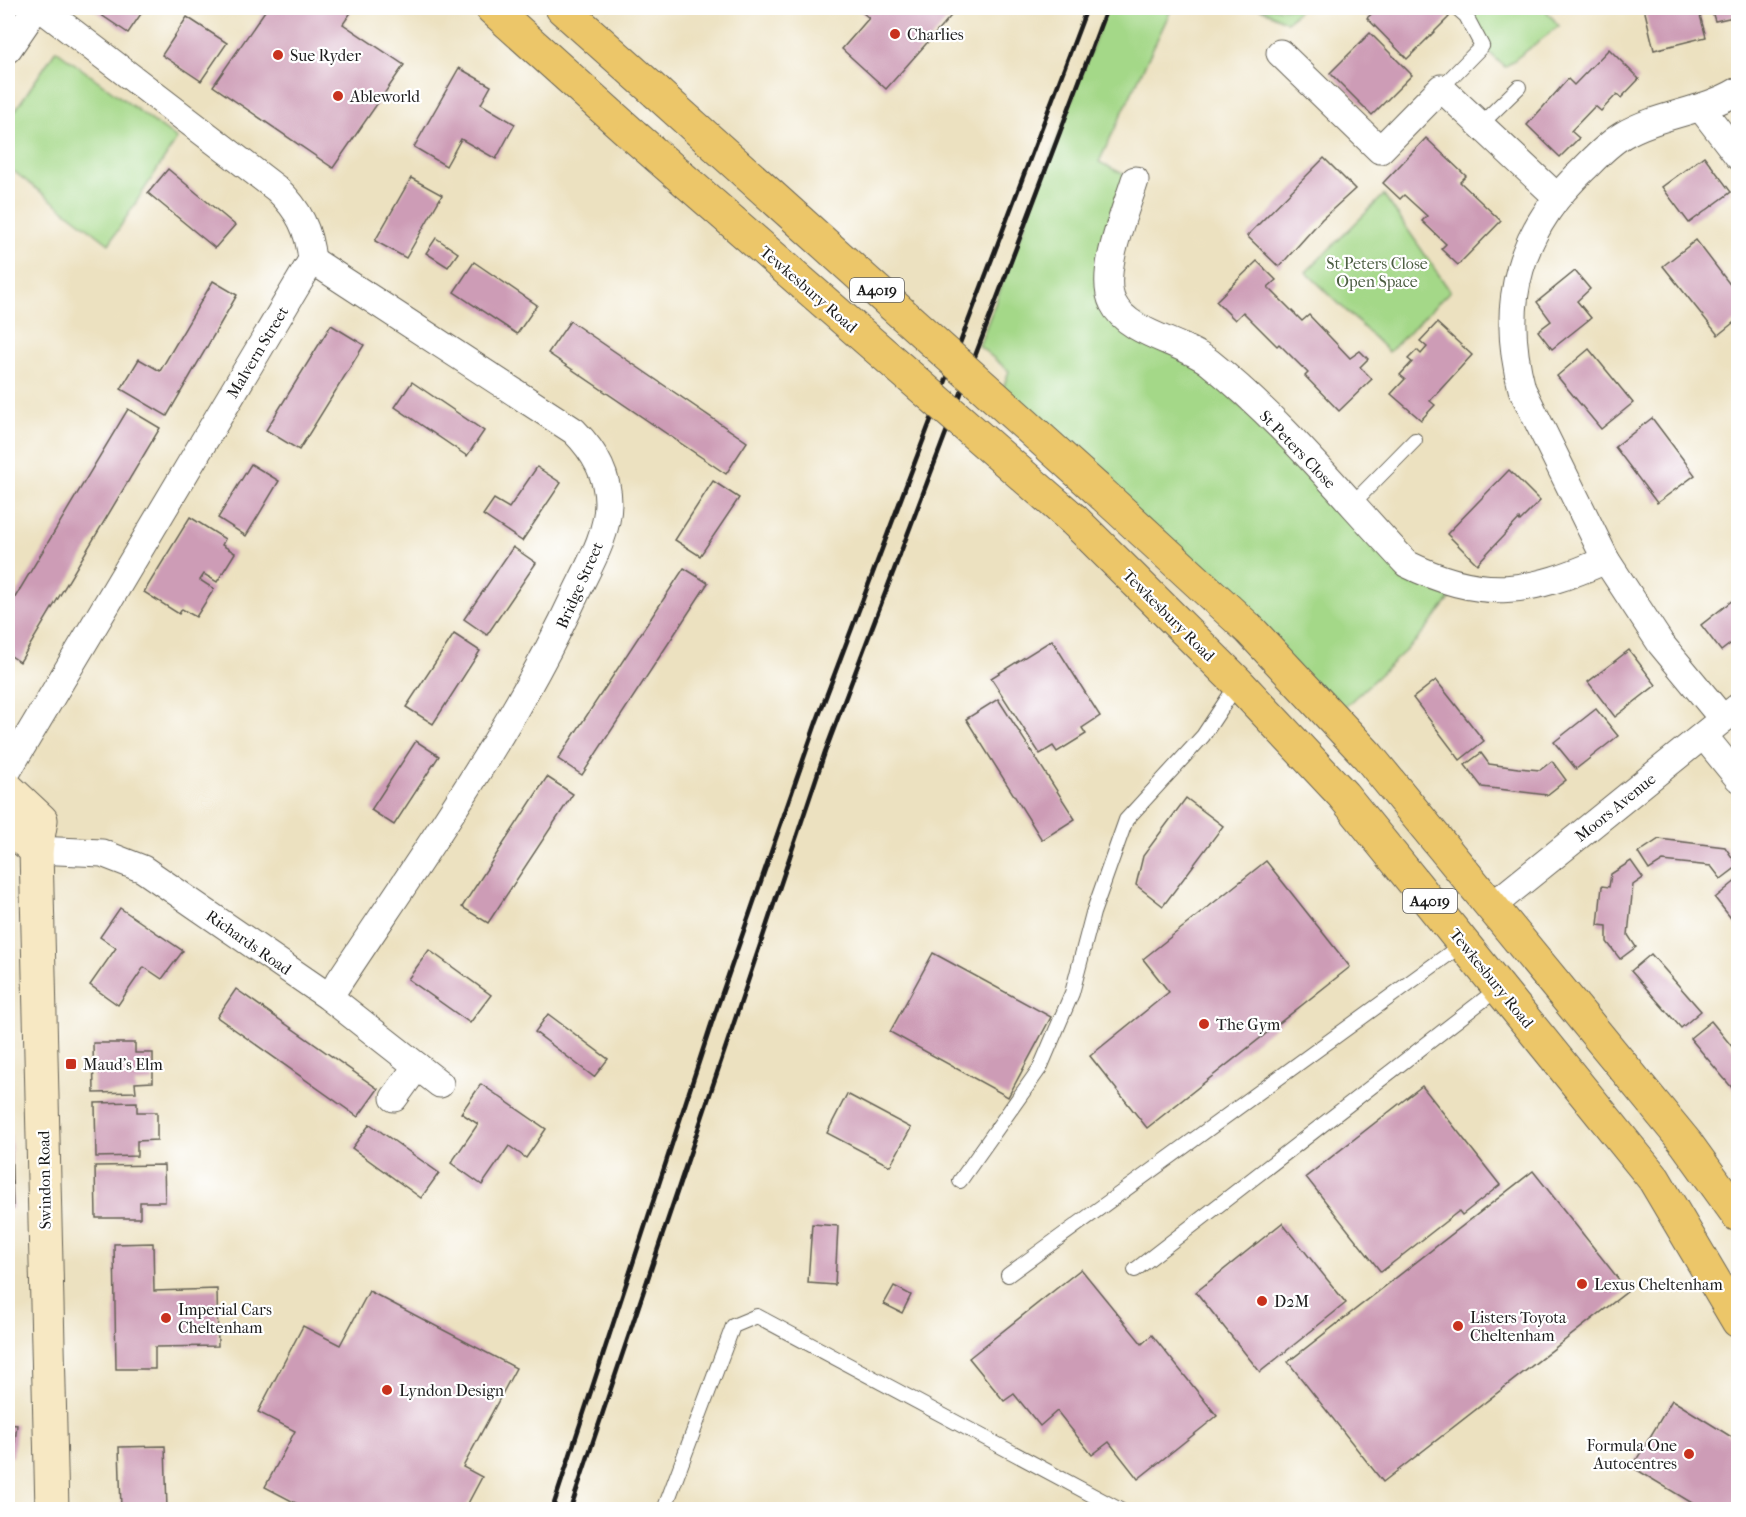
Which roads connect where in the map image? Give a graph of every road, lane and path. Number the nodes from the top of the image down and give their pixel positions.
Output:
1 (36, 8) edge
2 (41, 8) edge
3 (492, 8) edge
4 (562, 8) edge
5 (1457, 8) edge
6 (8, 49) edge
7 (1280, 53) dead end
8 (1519, 87) dead end
9 (1441, 88) junction
10 (1738, 91) edge
11 (1701, 108) junction
12 (1480, 124) junction
13 (1738, 156) edge
14 (1135, 180) dead end
15 (1557, 197) junction
16 (312, 260) junction
17 (1415, 440) dead end
18 (1352, 504) junction
19 (1606, 560) junction
20 (1238, 683) junction
21 (1722, 720) edge
22 (8, 770) edge
23 (1738, 778) edge
24 (8, 789) edge
25 (8, 827) edge
26 (36, 850) junction
27 (1492, 906) junction
28 (1464, 943) junction
29 (1500, 987) junction
30 (329, 998) junction
31 (417, 1066) junction
32 (440, 1084) dead end
33 (394, 1098) dead end
34 (960, 1181) dead end
35 (1738, 1215) edge
36 (1135, 1270) dead end
37 (1008, 1275) dead end
38 (1738, 1321) edge
39 (52, 1509) edge
40 (664, 1509) edge
41 (1120, 1509) edge

1 - 6 street
2 - 16 street
3 - 20 highway, Tewkesbury Road / A4019, bridge
4 - 27 highway, A4019, bridge
5 - 9 lane
7 - 9 street
8 - 12 lane
9 - 12 street
10 - 11 street
11 - 13 street
11 - 15 street
12 - 15 street
14 - 18 street, St Peters Close
15 - 19 street
16 - 22 street, Malvern Street
16 - 30 street, Bridge Street
17 - 18 lane
18 - 19 street, St Peters Close
19 - 21 street
20 - 28 highway, Tewkesbury Road / A4019
20 - 34 lane
21 - 23 street
21 - 27 street, Moors Avenue
24 - 26 street, Swindon Road
25 - 26 street
26 - 30 street, Richards Road
26 - 39 street, Swindon Road
27 - 35 highway, A4019
28 - 29 highway, Tewkesbury Road / A4019
28 - 37 lane
29 - 36 lane
29 - 38 highway, Tewkesbury Road / A4019
30 - 31 street, Richards Road
31 - 32 street, Richards Road
31 - 33 street
40 - 41 lane

